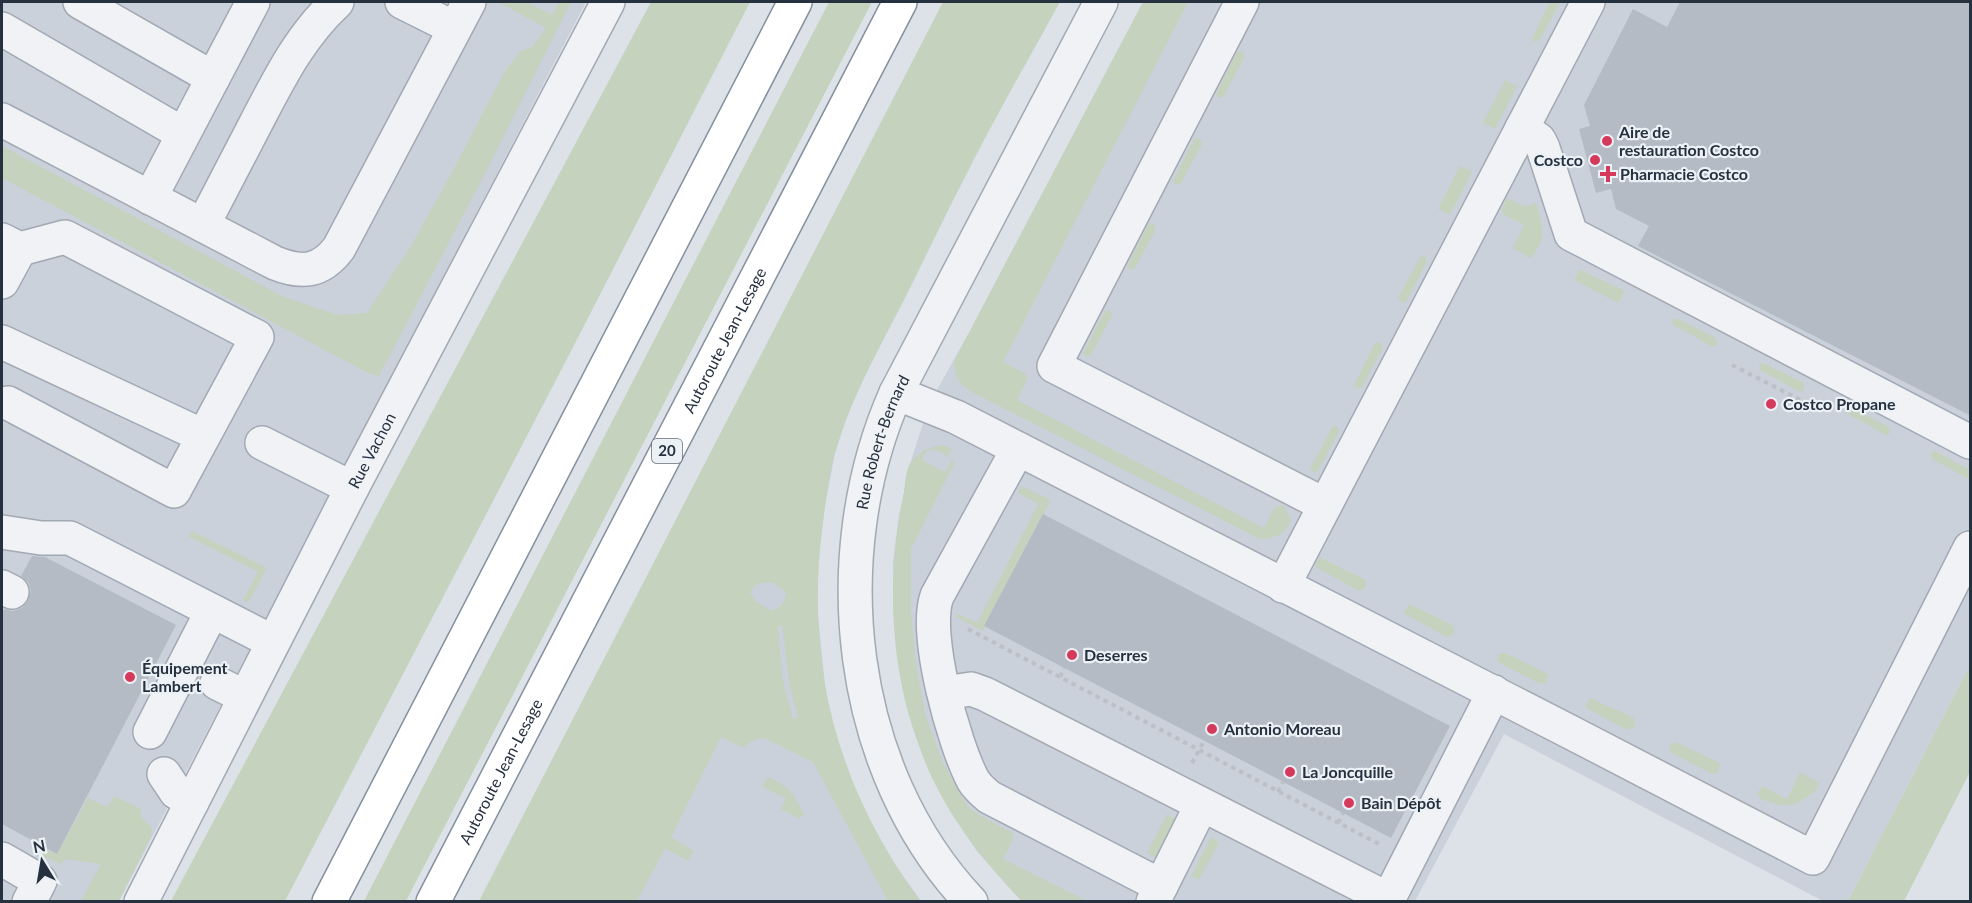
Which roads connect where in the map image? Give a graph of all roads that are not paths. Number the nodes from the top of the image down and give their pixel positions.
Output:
1 (80, 2) edge
2 (252, 2) edge
3 (337, 2) edge
4 (402, 2) edge
5 (608, 2) edge
6 (795, 2) edge
7 (900, 2) edge
8 (1101, 2) edge
9 (1242, 2) edge
10 (1587, 2) edge
11 (462, 15) edge
12 (2, 28) edge
13 (213, 78) junction
14 (2, 120) edge
15 (1522, 128) junction
16 (183, 134) junction
17 (150, 198) junction
18 (203, 225) junction
19 (11, 244) edge
20 (2, 282) edge
21 (2, 342) edge
22 (896, 393) junction
23 (8, 403) dead end
24 (203, 436) junction
25 (1971, 442) edge
26 (262, 443) dead end
27 (1018, 449) junction
28 (352, 488) junction
29 (1325, 505) junction
30 (2, 532) edge
31 (1971, 548) edge
32 (1283, 586) junction
33 (212, 610) junction
34 (273, 642) junction
35 (1494, 692) junction
36 (944, 693) junction
37 (150, 732) dead end
38 (164, 774) dead end
39 (192, 802) junction
40 (1201, 806) junction
41 (2, 859) edge
42 (1157, 894) edge
43 (1387, 900) edge
44 (29, 902) edge
45 (141, 902) edge
46 (328, 902) edge
47 (433, 902) edge
48 (971, 902) edge

1 - 13 street
2 - 13 street
3 - 18 street
4 - 11 street
5 - 28 street, Rue Vachon
6 - 46 highway
7 - 47 highway, Autoroute Jean-Lesage / 20
8 - 22 street, Rue Robert-Bernard
9 - 29 street
10 - 15 street
11 - 18 street
12 - 16 street
13 - 16 street
14 - 17 street
15 - 25 street
15 - 29 street
16 - 17 street
17 - 18 street
19 - 20 street
19 - 24 street
21 - 24 street
22 - 27 street
22 - 48 street, Rue Robert-Bernard
23 - 24 street
26 - 28 street
27 - 32 street
27 - 36 street
28 - 34 street, Rue Vachon
29 - 32 street
30 - 33 street
31 - 35 street
32 - 35 street
33 - 34 street
33 - 37 street
34 - 39 street, Rue Vachon
35 - 43 street
36 - 40 street
36 - 42 street
38 - 39 street
39 - 45 street, Rue Vachon
40 - 42 street
40 - 43 street
41 - 44 street

